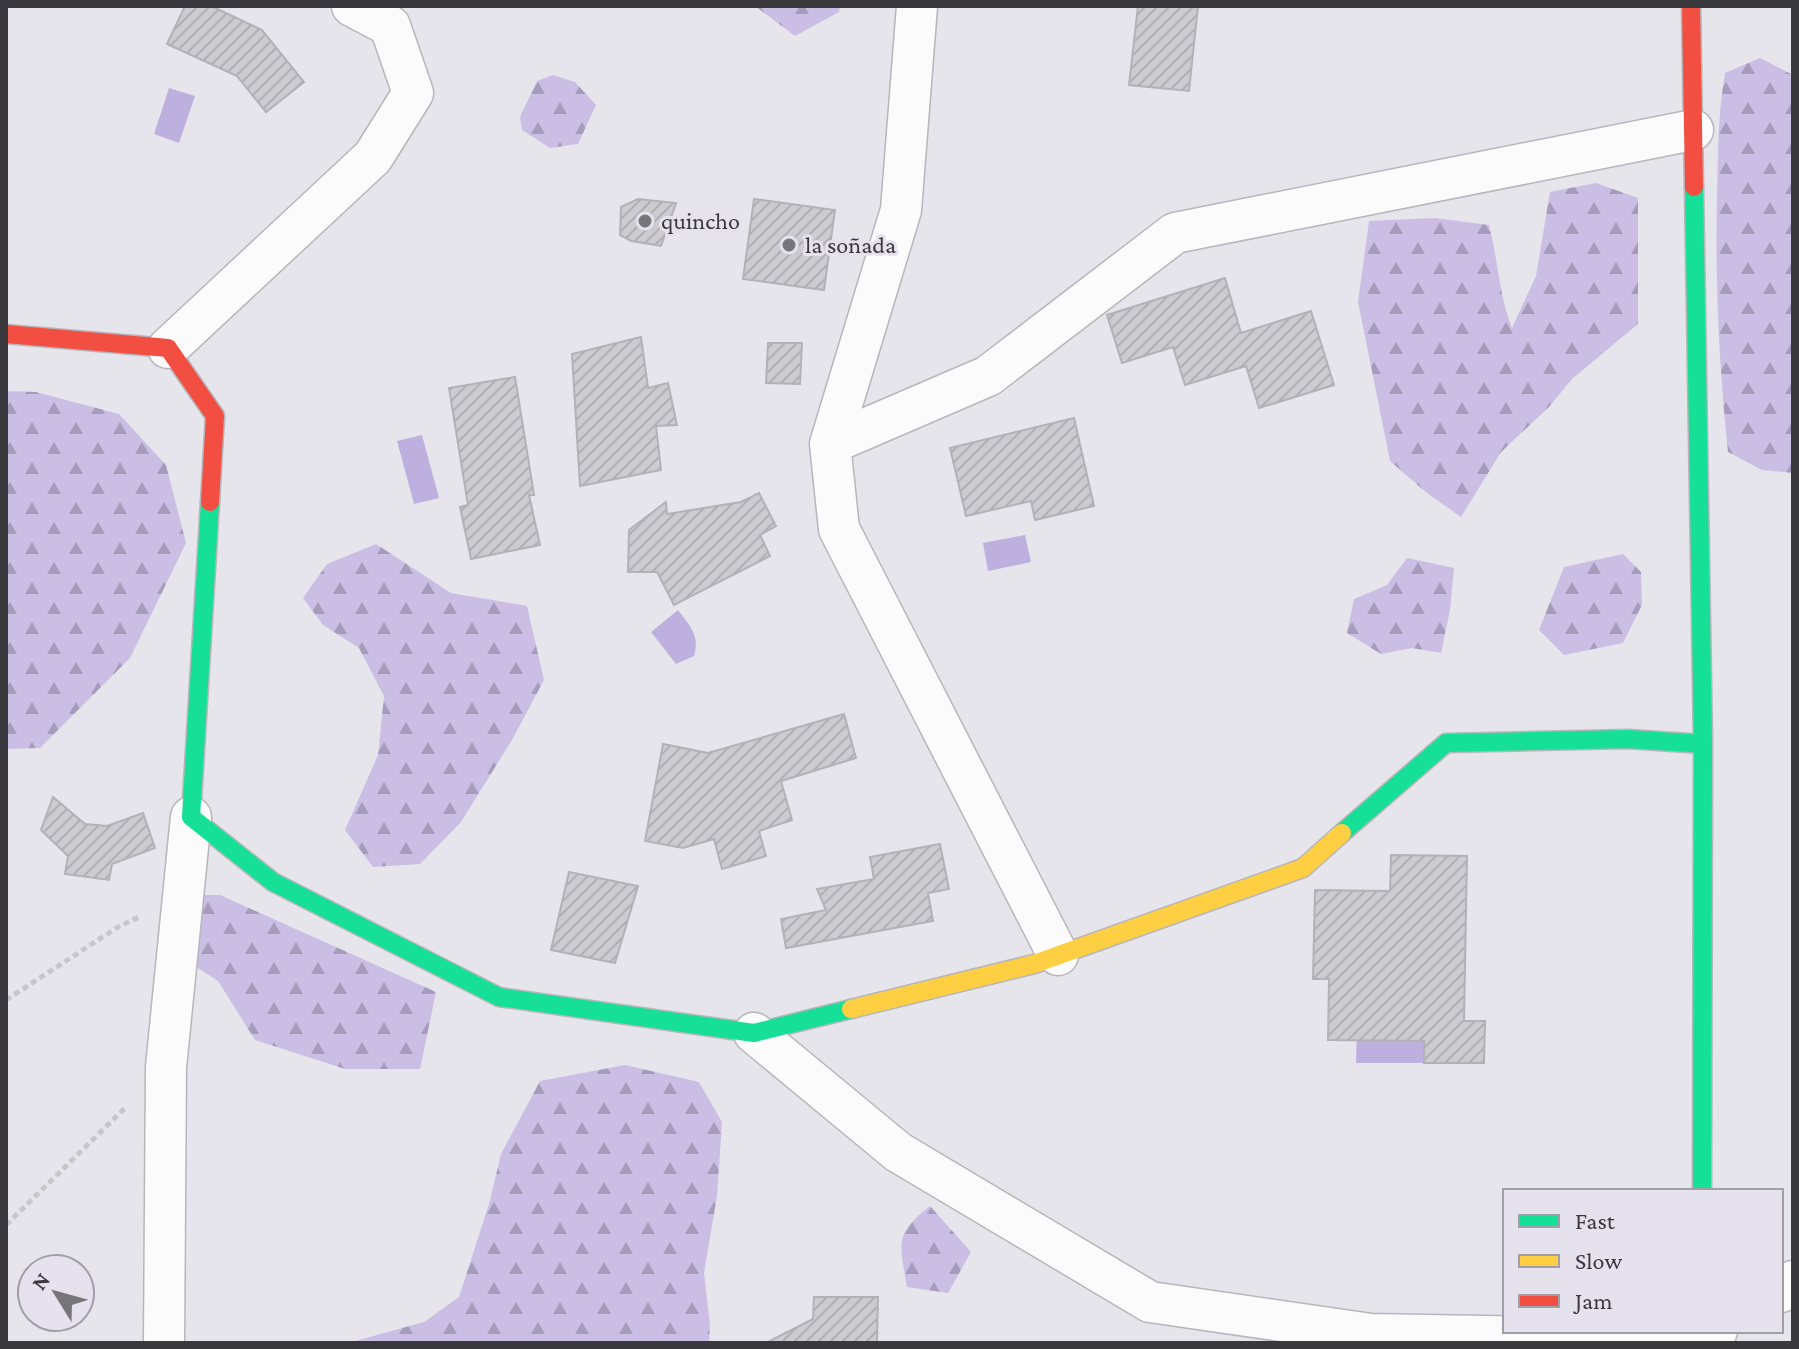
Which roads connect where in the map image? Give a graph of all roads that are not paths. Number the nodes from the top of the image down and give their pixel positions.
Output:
1 (352, 6) edge
2 (917, 6) edge
3 (1691, 6) edge
4 (1693, 130) junction
5 (6, 334) edge
6 (168, 348) junction
7 (830, 444) junction
8 (1703, 744) junction
9 (191, 817) junction
10 (1058, 955) junction
11 (754, 1033) junction
12 (1702, 1189) edge
13 (1706, 1336) edge
14 (164, 1343) edge

1 - 6 street
2 - 7 street
3 - 4 street
4 - 7 street
4 - 8 street
5 - 6 street
6 - 9 street
7 - 10 street
8 - 10 street
8 - 12 street
9 - 11 street
9 - 14 street
10 - 11 street
11 - 13 street

